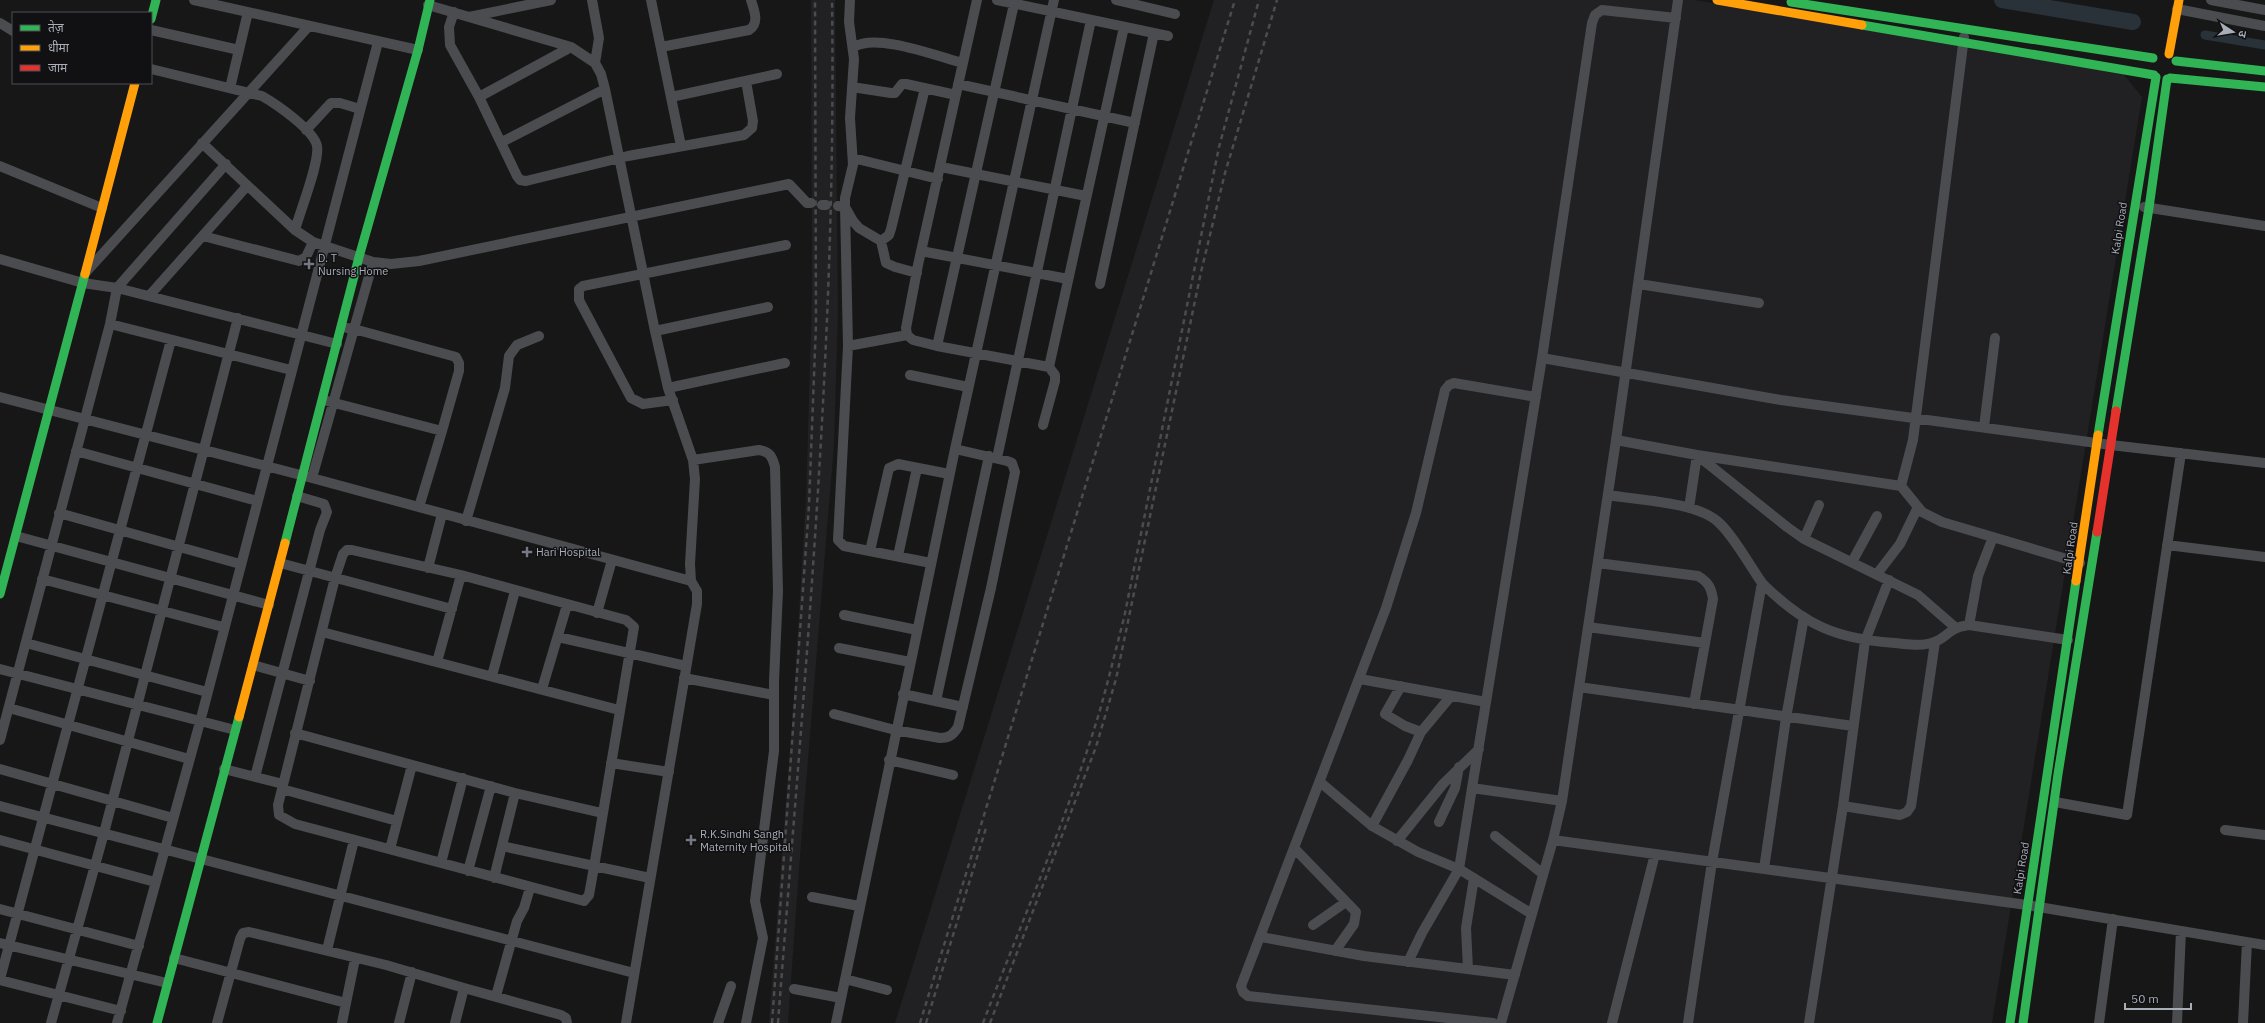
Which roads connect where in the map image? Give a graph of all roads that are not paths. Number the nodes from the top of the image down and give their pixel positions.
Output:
1 (156, 0) edge
2 (194, 0) edge
3 (551, 0) edge
4 (592, 0) edge
5 (651, 0) edge
6 (752, 0) edge
7 (850, 0) edge
8 (976, 0) edge
9 (997, 0) edge
10 (1054, 0) edge
11 (1116, 0) edge
12 (1678, 0) edge
13 (1717, 0) edge
14 (1779, 0) edge
15 (2211, 0) edge
16 (429, 2) edge
17 (534, 2) edge
18 (505, 4) edge
19 (1014, 4) junction
20 (2178, 4) edge
21 (2265, 10) edge
22 (1051, 11) junction
23 (248, 12) junction
24 (454, 12) junction
25 (1175, 14) dead end
26 (152, 15) edge
27 (470, 17) junction
28 (1676, 18) junction
29 (1091, 20) junction
30 (0, 23) edge
31 (309, 26) junction
32 (2265, 26) edge
33 (1124, 27) junction
34 (1965, 29) junction
35 (12, 30) edge
36 (152, 30) edge
37 (1154, 33) junction
38 (1168, 36) dead end
39 (378, 42) junction
40 (1964, 42) junction
41 (571, 47) junction
42 (661, 47) junction
43 (854, 47) junction
44 (239, 50) junction
45 (418, 50) junction
46 (2169, 54) junction
47 (2153, 58) junction
48 (2176, 61) junction
49 (595, 63) junction
50 (963, 63) junction
51 (152, 69) edge
52 (2265, 72) edge
53 (777, 74) dead end
54 (2155, 76) junction
55 (2169, 78) junction
56 (746, 81) junction
57 (135, 84) edge
58 (958, 84) junction
59 (852, 87) junction
60 (2265, 87) edge
61 (230, 88) junction
62 (925, 88) junction
63 (605, 89) junction
64 (250, 92) junction
65 (994, 92) junction
66 (956, 95) junction
67 (479, 97) junction
68 (671, 97) junction
69 (1031, 100) junction
70 (360, 109) junction
71 (1070, 109) junction
72 (1104, 116) junction
73 (1135, 123) junction
74 (306, 130) junction
75 (502, 142) junction
76 (202, 143) junction
77 (681, 146) junction
78 (853, 158) junction
79 (619, 160) junction
80 (226, 164) junction
81 (0, 166) edge
82 (941, 167) junction
83 (906, 171) junction
84 (976, 174) junction
85 (938, 179) junction
86 (1012, 182) junction
87 (247, 186) junction
88 (1055, 190) junction
89 (1086, 196) junction
90 (811, 203) dead end
91 (2135, 205) junction
92 (841, 207) junction
93 (102, 208) junction
94 (2149, 208) junction
95 (631, 218) junction
96 (2265, 226) edge
97 (295, 230) junction
98 (203, 236) junction
99 (881, 241) junction
100 (313, 242) junction
101 (786, 245) dead end
102 (325, 246) junction
103 (921, 251) junction
104 (358, 257) junction
105 (957, 258) junction
106 (0, 259) edge
107 (373, 262) junction
108 (994, 266) junction
109 (86, 271) junction
110 (916, 273) junction
111 (644, 274) junction
112 (1036, 274) junction
113 (1068, 279) junction
114 (83, 283) junction
115 (1100, 284) dead end
116 (1639, 284) junction
117 (117, 288) junction
118 (149, 296) junction
119 (1759, 303) dead end
120 (768, 308) dead end
121 (238, 318) junction
122 (110, 324) junction
123 (341, 326) junction
124 (354, 329) junction
125 (655, 331) junction
126 (300, 335) junction
127 (907, 335) junction
128 (540, 336) dead end
129 (1995, 338) dead end
130 (171, 340) junction
131 (337, 344) junction
132 (848, 346) junction
133 (937, 346) junction
134 (976, 353) junction
135 (228, 355) junction
136 (1542, 358) junction
137 (1017, 361) junction
138 (785, 364) dead end
139 (1049, 367) junction
140 (291, 370) junction
141 (1625, 374) junction
142 (910, 375) dead end
143 (968, 387) junction
144 (668, 388) junction
145 (0, 396) edge
146 (1536, 397) junction
147 (322, 399) junction
148 (673, 400) junction
149 (334, 402) junction
150 (47, 409) junction
151 (1915, 417) junction
152 (84, 419) junction
153 (1043, 425) dead end
154 (1984, 427) junction
155 (442, 431) junction
156 (146, 436) junction
157 (1616, 440) junction
158 (2096, 443) junction
159 (2111, 445) junction
160 (955, 449) junction
161 (203, 450) junction
162 (76, 451) junction
163 (2181, 453) junction
164 (1697, 455) junction
165 (993, 457) junction
166 (693, 460) junction
167 (2265, 462) edge
168 (266, 466) junction
169 (916, 468) junction
170 (137, 469) junction
171 (949, 474) junction
172 (308, 477) junction
173 (194, 484) junction
174 (1902, 486) junction
175 (1608, 495) junction
176 (297, 496) junction
177 (256, 501) junction
178 (1819, 505) dead end
179 (1918, 507) junction
180 (419, 508) junction
181 (1689, 508) junction
182 (59, 513) junction
183 (442, 514) junction
184 (1877, 516) dead end
185 (466, 521) junction
186 (121, 529) junction
187 (16, 536) junction
188 (1993, 537) junction
189 (1804, 539) junction
190 (178, 545) junction
191 (2167, 545) junction
192 (51, 546) junction
193 (870, 551) junction
194 (898, 556) junction
195 (2265, 557) edge
196 (612, 560) junction
197 (931, 562) junction
198 (1852, 562) junction
199 (112, 563) junction
200 (280, 563) junction
201 (1598, 563) junction
202 (2080, 563) junction
203 (240, 564) junction
204 (428, 568) junction
205 (310, 571) junction
206 (1877, 574) junction
207 (461, 575) junction
208 (336, 578) junction
209 (42, 579) junction
210 (170, 579) junction
211 (1889, 580) junction
212 (691, 581) junction
213 (1762, 583) junction
214 (515, 591) junction
215 (0, 594) edge
216 (231, 595) junction
217 (104, 596) junction
218 (567, 605) junction
219 (269, 606) junction
220 (452, 609) junction
221 (162, 612) junction
222 (597, 613) junction
223 (844, 615) dead end
224 (1804, 617) junction
225 (1969, 625) junction
226 (1588, 626) junction
227 (223, 627) junction
228 (1956, 628) junction
229 (916, 630) junction
230 (322, 632) junction
231 (558, 637) junction
232 (2068, 640) junction
233 (1865, 641) junction
234 (1935, 642) junction
235 (26, 643) junction
236 (1705, 643) junction
237 (839, 648) dead end
238 (630, 654) junction
239 (86, 659) junction
240 (437, 662) junction
241 (910, 662) junction
242 (253, 665) junction
243 (686, 666) junction
244 (0, 669) edge
245 (18, 673) junction
246 (283, 673) junction
247 (145, 676) junction
248 (492, 676) junction
249 (684, 678) junction
250 (1360, 679) junction
251 (310, 681) junction
252 (1401, 686) junction
253 (1579, 687) junction
254 (77, 689) junction
255 (542, 689) junction
256 (207, 692) junction
257 (903, 694) junction
258 (774, 695) junction
259 (1451, 696) junction
260 (936, 701) junction
261 (1486, 702) junction
262 (1694, 704) junction
263 (137, 705) junction
264 (963, 707) junction
265 (9, 708) junction
266 (619, 710) junction
267 (1738, 711) junction
268 (834, 714) dead end
269 (1786, 718) junction
270 (200, 722) junction
271 (68, 724) junction
272 (1853, 726) junction
273 (235, 730) junction
274 (895, 730) junction
275 (1421, 732) junction
276 (295, 733) junction
277 (0, 740) edge
278 (127, 742) junction
279 (1479, 750) junction
280 (189, 759) junction
281 (889, 760) junction
282 (611, 762) junction
283 (412, 765) junction
284 (1459, 767) junction
285 (0, 769) edge
286 (224, 769) junction
287 (669, 772) junction
288 (953, 775) dead end
289 (255, 777) junction
290 (463, 778) junction
291 (1320, 782) junction
292 (52, 783) junction
293 (491, 786) junction
294 (282, 787) junction
295 (1472, 788) junction
296 (515, 793) junction
297 (112, 801) junction
298 (1562, 801) junction
299 (2055, 802) junction
300 (0, 806) edge
301 (1843, 806) junction
302 (602, 813) junction
303 (42, 817) junction
304 (173, 818) junction
305 (397, 821) junction
306 (1439, 822) dead end
307 (1372, 826) junction
308 (2225, 830) dead end
309 (104, 833) junction
310 (2265, 835) edge
311 (1495, 836) dead end
312 (0, 840) edge
313 (354, 840) junction
314 (1553, 840) junction
315 (1397, 841) junction
316 (502, 846) junction
317 (164, 848) junction
318 (390, 849) junction
319 (1295, 849) junction
320 (33, 850) junction
321 (1656, 854) junction
322 (200, 859) junction
323 (1712, 862) junction
324 (441, 863) junction
325 (94, 866) junction
326 (594, 867) junction
327 (1459, 869) junction
328 (1764, 869) junction
329 (468, 870) junction
330 (1543, 874) junction
331 (494, 878) junction
332 (650, 878) junction
333 (1474, 878) junction
334 (1832, 879) junction
335 (156, 882) junction
336 (530, 888) junction
337 (340, 896) junction
338 (812, 897) dead end
339 (1346, 902) junction
340 (2027, 905) junction
341 (859, 906) junction
342 (2040, 908) junction
343 (0, 909) edge
344 (17, 913) junction
345 (1532, 914) junction
346 (2113, 919) junction
347 (1313, 925) dead end
348 (77, 930) junction
349 (2181, 931) junction
350 (1261, 937) junction
351 (511, 942) junction
352 (2246, 942) junction
353 (4, 944) edge
354 (2265, 945) edge
355 (139, 946) junction
356 (326, 950) junction
357 (1335, 950) junction
358 (174, 958) junction
359 (355, 958) junction
360 (69, 960) junction
361 (1408, 962) junction
362 (1468, 969) junction
363 (412, 972) junction
364 (231, 973) junction
365 (634, 973) junction
366 (1515, 974) junction
367 (131, 975) junction
368 (0, 979) edge
369 (845, 979) junction
370 (167, 983) junction
371 (731, 986) dead end
372 (464, 988) junction
373 (794, 989) dead end
374 (887, 990) dead end
375 (59, 996) junction
376 (496, 996) junction
377 (841, 998) junction
378 (346, 1003) junction
379 (121, 1011) junction
380 (51, 1023) edge
381 (117, 1023) edge
382 (157, 1023) edge
383 (217, 1023) edge
384 (342, 1023) edge
385 (399, 1023) edge
386 (455, 1023) edge
387 (567, 1023) edge
388 (626, 1023) edge
389 (718, 1023) edge
390 (746, 1023) edge
391 (836, 1023) edge
392 (1493, 1023) edge
393 (1501, 1023) edge
394 (1612, 1023) edge
395 (1688, 1023) edge
396 (1809, 1023) edge
397 (2010, 1023) edge
398 (2023, 1023) edge
399 (2099, 1023) edge
400 (2177, 1023) edge
401 (2243, 1023) edge

1 - 26 street
2 - 23 street
3 - 17 street
4 - 49 street
5 - 42 street
6 - 42 street
7 - 43 street
8 - 50 street
9 - 19 street
10 - 22 street
11 - 25 street
12 - 28 street
13 - 40 street
14 - 34 street
15 - 21 street
16 - 24 street
16 - 45 street
17 - 18 street
18 - 27 street
19 - 22 street
19 - 65 street
20 - 32 street
20 - 46 street
22 - 29 street
22 - 69 street
23 - 31 street
23 - 44 street
24 - 27 street
24 - 67 street
27 - 41 street
28 - 116 street
28 - 136 street
29 - 33 street
29 - 71 street
30 - 35 street
31 - 39 street
31 - 64 street
33 - 37 street
33 - 72 street
34 - 40 street
34 - 47 street
36 - 44 street
37 - 38 street
37 - 73 street
39 - 45 street
39 - 70 street
40 - 54 street
40 - 151 street
41 - 49 street
41 - 67 street
42 - 68 street
43 - 50 street
43 - 59 street
44 - 61 street
45 - 104 street
46 - 47 street
46 - 48 street
47 - 54 street, Kalpi Road
48 - 52 street
48 - 55 street
49 - 63 street
50 - 58 street
51 - 61 street
53 - 56 street
54 - 55 street
54 - 91 street, Kalpi Road
55 - 60 street
55 - 94 street
56 - 68 street
56 - 77 street
57 - 93 street
58 - 65 street
58 - 66 street
59 - 62 street
59 - 78 street
61 - 64 street
62 - 66 street
62 - 83 street
63 - 75 street
63 - 79 street
64 - 74 street
64 - 76 street
65 - 69 street
65 - 84 street
66 - 82 street
67 - 75 street
68 - 77 street
69 - 71 street
69 - 86 street
70 - 74 street
70 - 102 street
71 - 72 street
71 - 88 street
72 - 73 street
72 - 89 street
73 - 115 street
74 - 97 street
75 - 79 street
76 - 80 street
76 - 109 street
77 - 79 street
78 - 83 street
78 - 92 street
79 - 95 street
80 - 87 street
80 - 117 street
81 - 93 street
82 - 84 street
82 - 85 street
83 - 85 street
83 - 99 street
84 - 86 street
84 - 105 street
85 - 103 street
86 - 88 street
86 - 108 street
87 - 97 street
87 - 98 street
88 - 89 street
88 - 112 street
89 - 113 street
90 - 95 street
91 - 94 street
91 - 158 street, Kalpi Road
92 - 99 street
92 - 132 street
93 - 109 street
94 - 96 street
94 - 159 street
95 - 107 street
95 - 111 street
97 - 100 street
98 - 100 street
98 - 118 street
99 - 110 street
100 - 102 street
101 - 111 street
102 - 104 street
102 - 126 street
103 - 105 street
103 - 110 street
104 - 107 street
104 - 123 street
105 - 108 street
105 - 133 street
106 - 114 street
107 - 124 street
108 - 112 street
108 - 134 street
109 - 114 street
110 - 127 street
111 - 125 street
111 - 148 street
112 - 113 street
112 - 137 street
113 - 139 street
114 - 117 street
114 - 150 street
116 - 119 street
116 - 141 street
117 - 118 street
117 - 122 street
118 - 121 street
120 - 125 street
121 - 126 street
121 - 135 street
122 - 130 street
122 - 152 street
123 - 124 street
123 - 131 street
124 - 149 street
124 - 155 street
125 - 144 street
126 - 131 street
126 - 140 street
127 - 132 street
127 - 133 street
128 - 185 street
129 - 154 street
130 - 135 street
130 - 156 street
131 - 147 street
132 - 193 street
133 - 134 street
134 - 137 street
134 - 143 street
135 - 140 street
135 - 161 street
136 - 141 street
136 - 146 street
137 - 139 street
137 - 165 street
138 - 144 street
139 - 153 street
140 - 168 street
141 - 151 street
141 - 157 street
142 - 143 street
143 - 160 street
144 - 148 street
145 - 150 street
146 - 250 street
146 - 261 street
147 - 149 street
147 - 172 street
148 - 166 street
149 - 155 street
149 - 172 street
150 - 152 street
150 - 187 street
151 - 154 street
151 - 174 street
152 - 156 street
152 - 162 street
154 - 158 street
155 - 180 street
156 - 161 street
156 - 170 street
157 - 164 street
157 - 175 street
158 - 159 street
158 - 202 street, Kalpi Road
159 - 163 street
159 - 299 street
160 - 165 street
160 - 171 street
161 - 168 street
161 - 173 street
162 - 170 street
162 - 182 street
163 - 167 street
163 - 191 street
164 - 174 street
164 - 181 street
164 - 189 street
165 - 260 street
165 - 264 street
166 - 212 street
166 - 258 street
168 - 172 street
168 - 177 street
169 - 171 street
169 - 193 street
169 - 194 street
170 - 173 street
170 - 186 street
171 - 197 street
172 - 176 street
172 - 180 street
173 - 177 street
173 - 190 street
174 - 179 street
175 - 181 street
175 - 201 street
176 - 200 street
176 - 205 street
177 - 203 street
178 - 189 street
179 - 188 street
179 - 206 street
180 - 183 street
181 - 213 street
182 - 186 street
182 - 192 street
183 - 185 street
183 - 204 street
184 - 198 street
185 - 196 street
186 - 190 street
186 - 199 street
187 - 192 street
187 - 215 street
188 - 202 street
188 - 225 street
189 - 198 street
190 - 203 street
190 - 210 street
191 - 195 street
191 - 299 street
192 - 199 street
192 - 209 street
193 - 194 street
194 - 197 street
196 - 212 street
196 - 222 street
197 - 229 street
198 - 206 street
199 - 210 street
199 - 217 street
200 - 205 street
200 - 219 street
201 - 226 street
201 - 236 street
202 - 232 street, Kalpi Road
203 - 216 street
204 - 207 street
204 - 208 street
205 - 208 street
205 - 246 street
206 - 211 street
207 - 214 street
207 - 220 street
208 - 220 street
208 - 230 street
209 - 217 street
209 - 235 street
210 - 216 street
210 - 221 street
211 - 228 street
211 - 233 street
212 - 243 street
213 - 224 street
213 - 267 street
214 - 218 street
214 - 248 street
216 - 219 street
216 - 227 street
217 - 221 street
217 - 239 street
218 - 222 street
218 - 231 street
219 - 242 street
220 - 240 street
221 - 227 street
221 - 247 street
222 - 238 street
223 - 229 street
224 - 233 street
224 - 269 street
225 - 228 street
225 - 232 street
226 - 236 street
226 - 253 street
227 - 256 street
228 - 234 street
229 - 241 street
230 - 240 street
230 - 251 street
231 - 238 street
231 - 255 street
232 - 340 street, Kalpi Road
233 - 234 street
233 - 272 street
234 - 301 street
235 - 239 street
235 - 245 street
236 - 262 street
237 - 241 street
238 - 243 street
238 - 266 street
239 - 247 street
239 - 254 street
240 - 248 street
241 - 257 street
242 - 246 street
242 - 273 street
243 - 249 street
244 - 245 street
245 - 254 street
245 - 265 street
246 - 251 street
246 - 289 street
247 - 256 street
247 - 263 street
248 - 255 street
249 - 258 street
249 - 287 street
250 - 252 street
250 - 291 street
251 - 276 street
252 - 259 street
252 - 275 street
253 - 262 street
253 - 298 street
254 - 263 street
254 - 271 street
255 - 266 street
256 - 270 street
257 - 260 street
257 - 274 street
258 - 390 street
259 - 261 street
259 - 275 street
260 - 264 street
261 - 279 street
262 - 267 street
263 - 270 street
263 - 278 street
264 - 274 street
265 - 271 street
265 - 277 street
266 - 282 street
267 - 269 street
267 - 323 street
268 - 274 street
269 - 272 street
269 - 328 street
270 - 273 street
270 - 280 street
271 - 278 street
271 - 292 street
272 - 301 street
273 - 286 street
274 - 281 street
275 - 307 street
276 - 283 street
276 - 294 street
278 - 280 street
278 - 297 street
279 - 284 street
279 - 295 street
280 - 304 street
281 - 288 street
281 - 341 street
282 - 287 street
282 - 302 street
283 - 290 street
283 - 305 street
284 - 306 street
284 - 315 street
285 - 292 street
286 - 289 street
286 - 322 street
287 - 332 street
289 - 294 street
290 - 293 street
290 - 324 street
291 - 307 street
291 - 319 street
292 - 297 street
292 - 303 street
293 - 296 street
293 - 329 street
294 - 305 street
294 - 313 street
295 - 298 street
295 - 327 street
296 - 302 street
296 - 316 street
297 - 304 street
297 - 309 street
298 - 314 street
299 - 342 street
300 - 303 street
301 - 334 street
302 - 326 street
303 - 309 street
303 - 320 street
304 - 317 street
305 - 318 street
307 - 315 street
308 - 310 street
309 - 317 street
309 - 325 street
311 - 330 street
312 - 320 street
313 - 318 street
313 - 337 street
314 - 321 street
314 - 330 street
315 - 327 street
316 - 326 street
316 - 331 street
317 - 322 street
317 - 335 street
318 - 324 street
319 - 339 street
319 - 350 street
320 - 325 street
320 - 344 street
321 - 323 street
321 - 394 street
322 - 337 street
322 - 358 street
323 - 328 street
323 - 395 street
324 - 329 street
325 - 335 street
325 - 348 street
326 - 332 street
326 - 336 street
327 - 333 street
327 - 361 street
328 - 334 street
329 - 331 street
330 - 345 street
331 - 336 street
332 - 365 street
333 - 345 street
333 - 362 street
334 - 340 street
334 - 396 street
335 - 355 street
336 - 351 street
337 - 351 street
337 - 356 street
338 - 341 street
339 - 347 street
339 - 357 street
340 - 342 street
340 - 397 street, Kalpi Road
341 - 369 street
342 - 346 street
342 - 398 street
343 - 344 street
344 - 348 street
344 - 353 street
345 - 366 street
346 - 349 street
346 - 399 street
348 - 355 street
348 - 360 street
349 - 352 street
349 - 400 street
350 - 357 street
350 - 392 street
351 - 365 street
351 - 376 street
352 - 354 street
352 - 401 street
353 - 360 street
353 - 368 street
355 - 367 street
356 - 359 street
356 - 364 street
357 - 361 street
358 - 364 street
358 - 370 street
359 - 363 street
359 - 378 street
360 - 367 street
360 - 375 street
361 - 362 street
362 - 366 street
363 - 372 street
363 - 385 street
364 - 378 street
364 - 383 street
365 - 388 street
366 - 393 street
367 - 370 street
367 - 379 street
368 - 375 street
369 - 374 street
369 - 377 street
370 - 382 street
371 - 389 street
372 - 376 street
372 - 386 street
373 - 377 street
375 - 379 street
375 - 380 street
376 - 387 street
377 - 391 street
378 - 384 street
379 - 381 street

